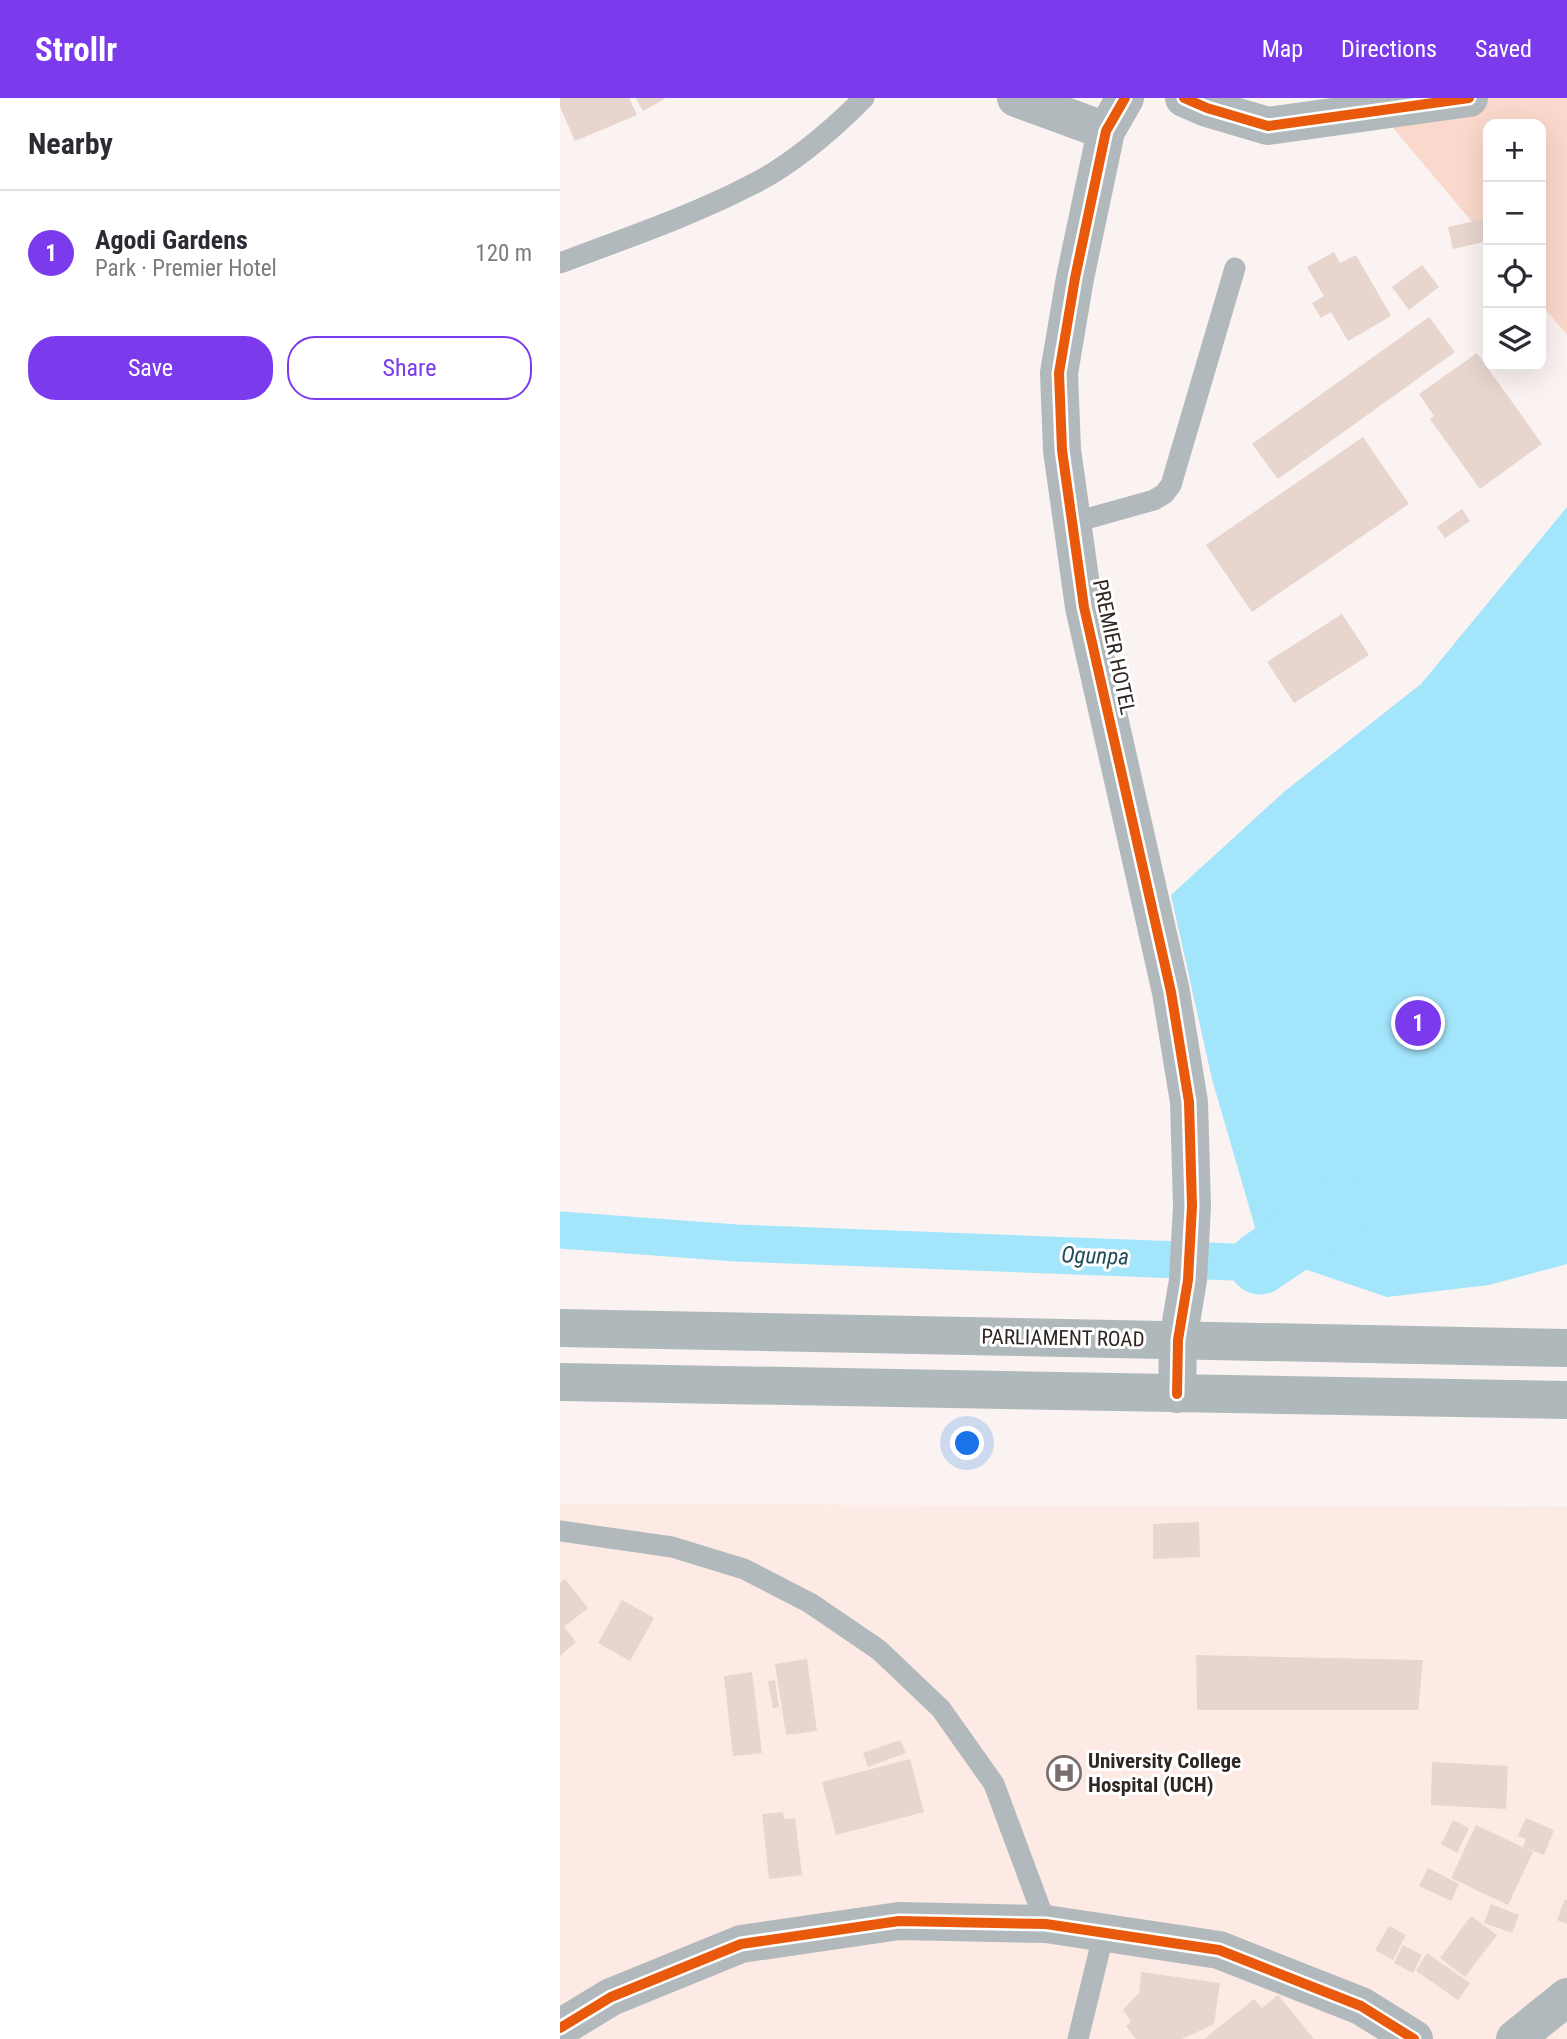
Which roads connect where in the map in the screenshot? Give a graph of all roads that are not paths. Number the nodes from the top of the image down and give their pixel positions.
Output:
1 (864, 98) edge
2 (1016, 98) edge
3 (1125, 98) edge
4 (1184, 98) edge
5 (1469, 98) edge
6 (1106, 131) junction
7 (560, 263) edge
8 (1236, 268) dead end
9 (1072, 523) junction
10 (560, 1328) edge
11 (1178, 1340) junction
12 (1567, 1348) edge
13 (560, 1382) edge
14 (1177, 1394) junction
15 (1567, 1400) edge
16 (560, 1531) edge
17 (1046, 1924) junction
18 (1104, 1932) junction
19 (1567, 1997) edge
20 (560, 2028) edge
21 (1078, 2039) edge
22 (1414, 2039) edge
23 (1516, 2039) edge

1 - 7 lane
2 - 6 street
3 - 6 street, PREMIER HOTEL
4 - 5 street
6 - 9 street, PREMIER HOTEL
8 - 9 lane
9 - 11 street, PREMIER HOTEL
10 - 11 main road, PARLIAMENT ROAD
11 - 12 main road, PARLIAMENT ROAD
11 - 14 street, PREMIER HOTEL
13 - 14 main road
14 - 15 main road
16 - 17 lane
17 - 18 street
17 - 20 street
18 - 21 lane
18 - 22 street
19 - 23 street

